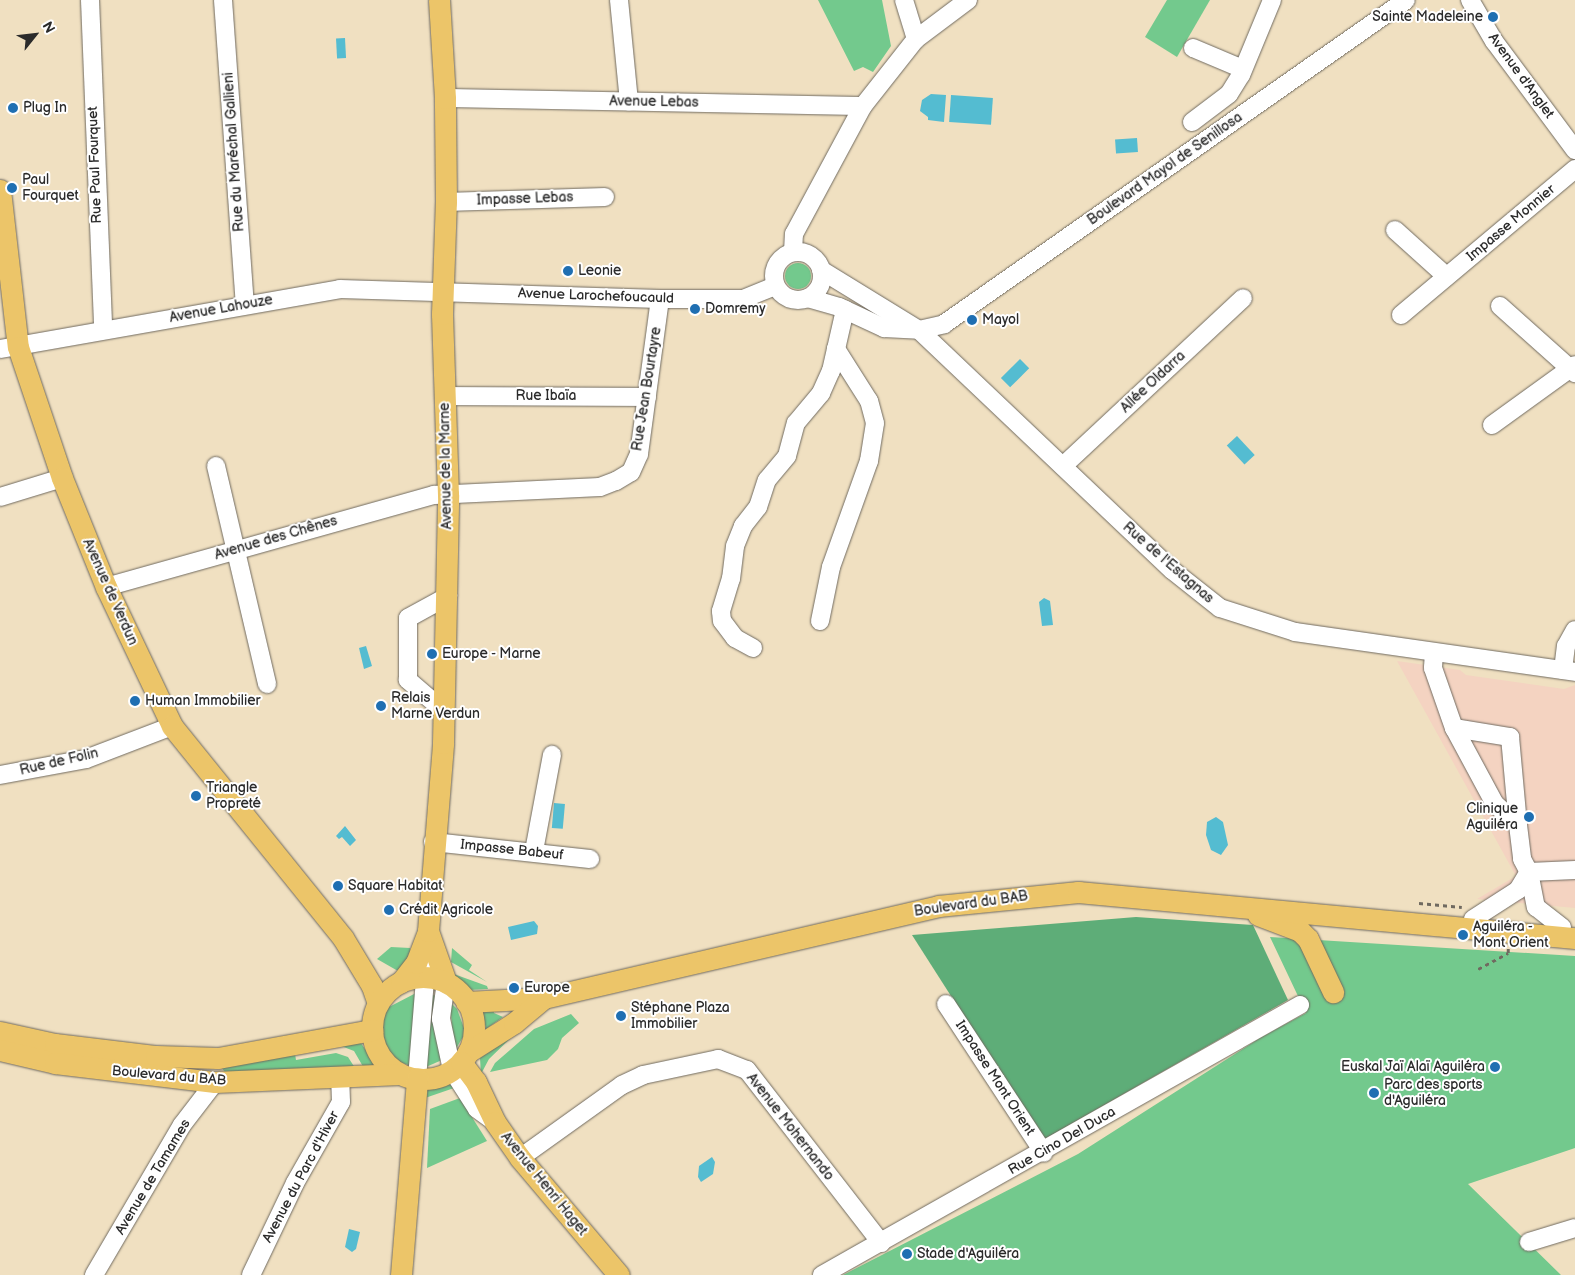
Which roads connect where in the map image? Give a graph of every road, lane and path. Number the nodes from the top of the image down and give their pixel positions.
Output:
1 (90, 0) edge
2 (224, 0) edge
3 (439, 0) edge
4 (618, 0) edge
5 (904, 0) edge
6 (968, 0) edge
7 (1272, 0) edge
8 (1470, 0) edge
9 (1400, 2) edge
10 (916, 39) junction
11 (1193, 48) dead end
12 (1243, 69) junction
13 (445, 98) junction
14 (629, 102) junction
15 (863, 106) junction
16 (1192, 122) dead end
17 (1575, 150) edge
18 (1575, 169) edge
19 (0, 190) edge
20 (605, 197) dead end
21 (446, 202) junction
22 (1396, 230) dead end
23 (793, 252) junction
24 (822, 270) junction
25 (1446, 276) junction
26 (776, 286) junction
27 (444, 291) junction
28 (808, 298) junction
29 (1243, 298) dead end
30 (660, 299) junction
31 (245, 305) junction
32 (1500, 306) dead end
33 (845, 310) junction
34 (1401, 315) dead end
35 (103, 330) junction
36 (919, 330) junction
37 (9, 348) edge
38 (836, 349) junction
39 (1574, 369) edge
40 (444, 396) junction
41 (647, 397) junction
42 (1492, 425) dead end
43 (216, 466) dead end
44 (1063, 466) junction
45 (62, 478) junction
46 (448, 495) junction
47 (0, 498) edge
48 (236, 549) junction
49 (106, 587) junction
50 (448, 596) junction
51 (820, 621) dead end
52 (1575, 630) edge
53 (753, 648) dead end
54 (1434, 653) junction
55 (1569, 671) edge
56 (267, 684) dead end
57 (444, 711) junction
58 (172, 726) junction
59 (1454, 728) junction
60 (552, 755) dead end
61 (0, 775) edge
62 (1518, 825) junction
63 (433, 842) junction
64 (534, 851) junction
65 (590, 859) dead end
66 (1575, 870) edge
67 (1529, 872) junction
68 (1217, 904) junction
69 (1378, 918) junction
70 (1473, 919) junction
71 (428, 931) junction
72 (1571, 931) edge
73 (343, 938) junction
74 (436, 979) junction
75 (399, 983) junction
76 (1333, 992) dead end
77 (544, 998) junction
78 (466, 1002) junction
79 (378, 1003) junction
80 (946, 1004) dead end
81 (1300, 1005) dead end
82 (372, 1030) junction
83 (0, 1032) edge
84 (0, 1050) edge
85 (460, 1061) junction
86 (408, 1076) junction
87 (340, 1077) junction
88 (215, 1082) junction
89 (1044, 1153) junction
90 (520, 1158) junction
91 (1575, 1228) edge
92 (881, 1242) junction
93 (1529, 1242) dead end
94 (94, 1275) edge
95 (251, 1275) edge
96 (401, 1275) edge
97 (619, 1275) edge
98 (822, 1275) edge

1 - 35 street, Rue Paul Fourquet
2 - 31 street, Rue du Maréchal Gallieni
3 - 13 main road, Avenue de la Marne
4 - 14 street
5 - 10 street
6 - 10 street
7 - 12 street
8 - 17 street, Avenue d'Anglet
9 - 36 street, Boulevard Mayol de Senillosa
10 - 15 street
11 - 12 street
12 - 16 street
13 - 14 street, Avenue Lebas
13 - 21 main road, Avenue de la Marne
14 - 15 street, Avenue Lebas
15 - 23 street
18 - 25 street, Impasse Monnier
19 - 37 main road, Avenue de Verdun
20 - 21 street, Impasse Lebas
21 - 27 main road, Avenue de la Marne
22 - 25 street
23 - 24 street
23 - 26 street
24 - 28 street
24 - 36 street
25 - 34 street, Impasse Monnier
26 - 28 street
26 - 30 street, Avenue Larochefoucauld
27 - 30 street, Avenue Larochefoucauld
27 - 31 street, Avenue Lahouze
27 - 40 main road, Avenue de la Marne
28 - 33 street, Boulevard Mayol de Senillosa
29 - 44 street, Allée Oldarra
30 - 41 street, Rue Jean Bourtayre
31 - 35 street, Avenue Lahouze
32 - 39 street
33 - 36 street, Boulevard Mayol de Senillosa
33 - 38 street
35 - 37 street, Avenue Lahouze
36 - 44 street, Rue de l'Estagnas
37 - 45 main road, Avenue de Verdun
38 - 51 street
38 - 53 street
39 - 42 street
40 - 41 street, Rue Ibaïa
40 - 46 main road, Avenue de la Marne
41 - 46 street, Rue Jean Bourtayre
43 - 48 street
44 - 54 street, Rue de l'Estagnas
45 - 47 street
45 - 49 main road, Avenue de Verdun
46 - 48 street, Avenue des Chênes
46 - 50 main road, Avenue de la Marne
48 - 49 street, Avenue des Chênes
48 - 56 street
49 - 58 main road, Avenue de Verdun
50 - 57 main road, Avenue de la Marne
50 - 57 street
52 - 55 street
54 - 55 street, Rue de l'Estagnas
54 - 59 street
57 - 63 main road, Avenue de la Marne
58 - 61 street, Rue de Folin
58 - 73 main road, Avenue de Verdun
59 - 62 street
59 - 62 street
60 - 64 street
62 - 67 street
63 - 64 street, Impasse Babeuf
63 - 71 main road, Avenue de la Marne
64 - 65 street, Impasse Babeuf
66 - 67 street
67 - 70 street
67 - 72 street
68 - 69 main road, Boulevard du BAB
68 - 76 main road
68 - 77 main road, Boulevard du BAB
69 - 70 main road, Boulevard du BAB
69 - 72 main road, Boulevard du BAB
70 - 72 main road, Boulevard du BAB
71 - 74 main road, Avenue de la Marne
71 - 75 main road, Avenue de la Marne
73 - 75 main road, Avenue de Verdun
73 - 79 main road, Avenue de Verdun
74 - 75 main road
74 - 78 main road
74 - 85 street
74 - 86 street
75 - 79 main road, Avenue de la Marne
77 - 78 main road, Boulevard du BAB
77 - 85 main road, Boulevard du BAB
78 - 85 main road
79 - 82 main road
80 - 89 street, Impasse Mont Orient
81 - 89 street, Rue Cino Del Duca
82 - 83 main road, Boulevard du BAB
82 - 86 main road
84 - 88 main road, Boulevard du BAB
85 - 86 main road, Boulevard du BAB
85 - 90 main road, Avenue Henri Haget
86 - 87 main road, Boulevard du BAB
86 - 96 main road
87 - 88 main road, Boulevard du BAB
87 - 95 street, Avenue du Parc d'Hiver
88 - 94 street, Avenue de Tamames
89 - 92 street, Rue Cino Del Duca
90 - 92 street, Avenue Mohernando
90 - 97 main road, Avenue Henri Haget
91 - 93 street
92 - 98 street, Rue Cino Del Duca

